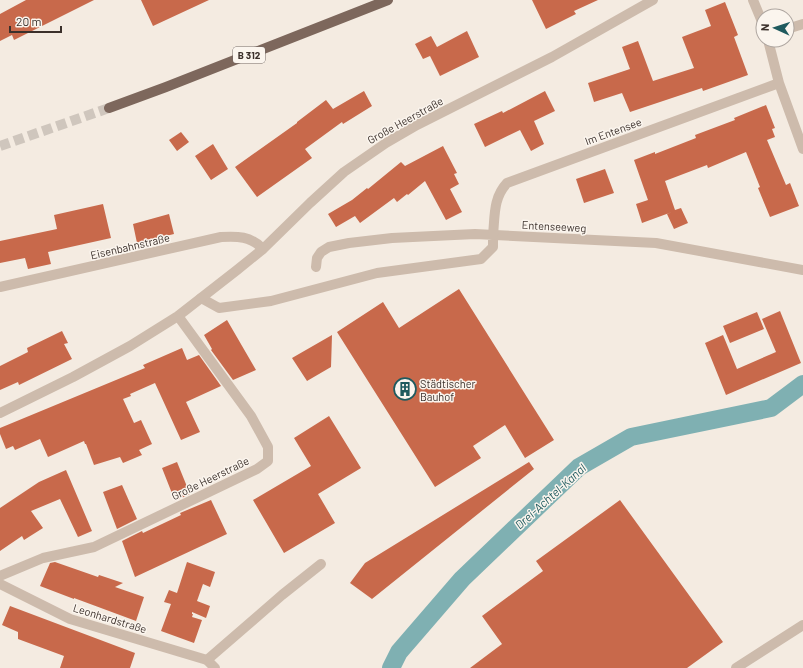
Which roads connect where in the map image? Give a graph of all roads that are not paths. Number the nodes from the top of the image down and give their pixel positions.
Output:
1 (388, 0) edge
2 (653, 0) edge
3 (770, 48) edge
4 (779, 83) junction
5 (109, 108) tunnel mouth
6 (803, 149) edge
7 (493, 235) junction
8 (262, 249) junction
9 (316, 268) dead end
10 (803, 270) edge
11 (0, 288) edge
12 (201, 298) junction
13 (178, 316) junction
14 (0, 412) edge
15 (321, 564) dead end
16 (0, 576) edge
17 (0, 584) edge
18 (803, 625) edge
19 (207, 660) junction
20 (215, 668) edge
21 (736, 668) edge

1 - 5 main road, B 312
2 - 8 street, Große Heerstraße
3 - 4 street
4 - 6 street
4 - 7 street, Im Entensee
7 - 9 street, Entenseeweg
7 - 10 street, Entenseeweg
7 - 12 street, Im Entensee
8 - 11 street, Eisenbahnstraße
8 - 12 street, Große Heerstraße
12 - 13 street, Große Heerstraße
13 - 14 street, Große Heerstraße
13 - 16 street, Große Heerstraße
15 - 19 street
17 - 19 street, Leonhardstraße
18 - 21 street
19 - 20 street, Leonhardstraße

